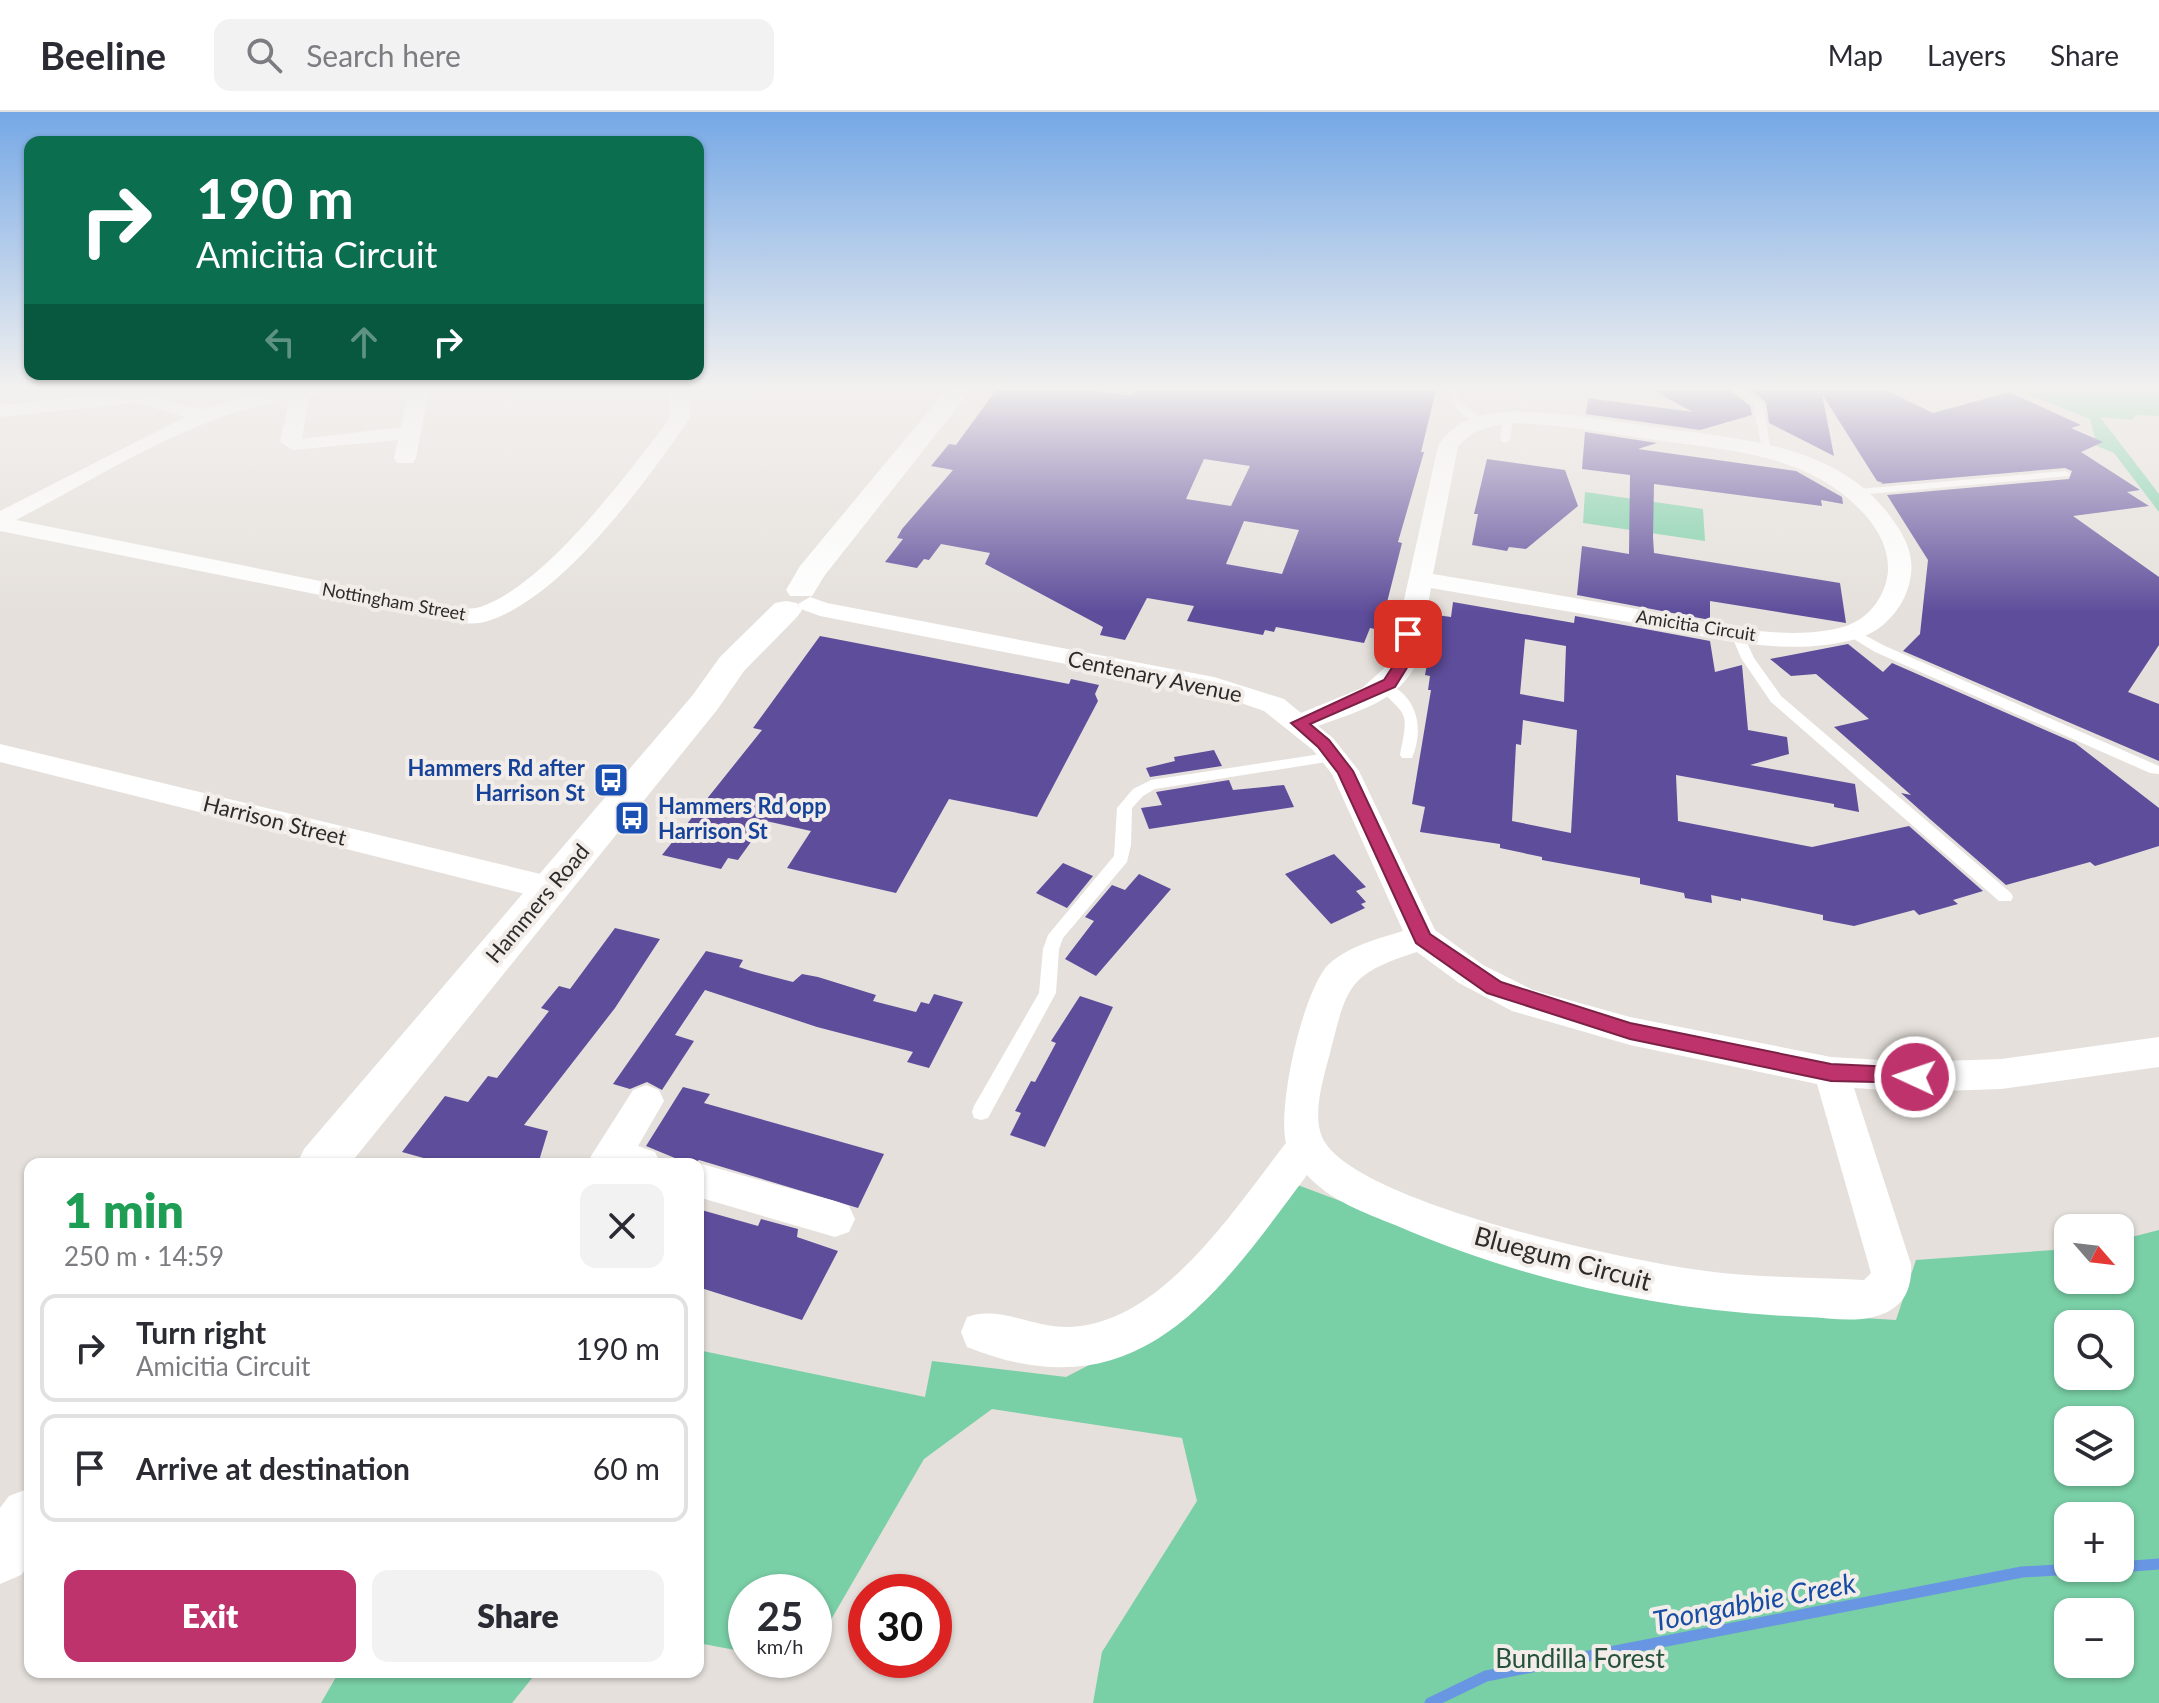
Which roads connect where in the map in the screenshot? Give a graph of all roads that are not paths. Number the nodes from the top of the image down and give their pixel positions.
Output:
1 (109, 464) edge
2 (645, 464) edge
3 (899, 464) edge
4 (1444, 464) edge
5 (1809, 464) edge
6 (2065, 474) dead end
7 (1858, 492) junction
8 (0, 522) edge
9 (1420, 579) junction
10 (799, 601) junction
11 (1853, 633) junction
12 (1737, 634) junction
13 (1384, 686) junction
14 (1299, 723) junction
15 (0, 753) edge
16 (1407, 755) dead end
17 (1334, 757) junction
18 (2155, 770) dead end
19 (549, 888) junction
20 (2005, 897) dead end
21 (1422, 938) junction
22 (2159, 1052) edge
23 (1831, 1072) junction
24 (646, 1101) dead end
25 (981, 1112) dead end
26 (1305, 1147) junction
27 (326, 1158) edge
28 (620, 1158) edge
29 (704, 1182) edge
30 (835, 1219) dead end
31 (982, 1332) dead end
32 (24, 1524) edge
33 (0, 1554) edge

1 - 8 street
2 - 8 street, Nottingham Street
3 - 10 street, Hammers Road
4 - 9 street
5 - 7 street
6 - 7 lane
7 - 11 street
9 - 12 street, Amicitia Circuit
9 - 13 street
10 - 14 street, Centenary Avenue
10 - 19 street, Hammers Road
11 - 12 street, Amicitia Circuit
11 - 18 lane
12 - 20 lane
13 - 14 street
13 - 16 lane
14 - 17 street, Centenary Avenue
15 - 19 street, Harrison Street
17 - 21 street, Centenary Avenue
17 - 25 lane
19 - 27 street, Hammers Road
21 - 23 street
21 - 26 street
22 - 23 street
23 - 26 street, Bluegum Circuit
24 - 28 street
26 - 31 street
29 - 30 street
32 - 33 street

